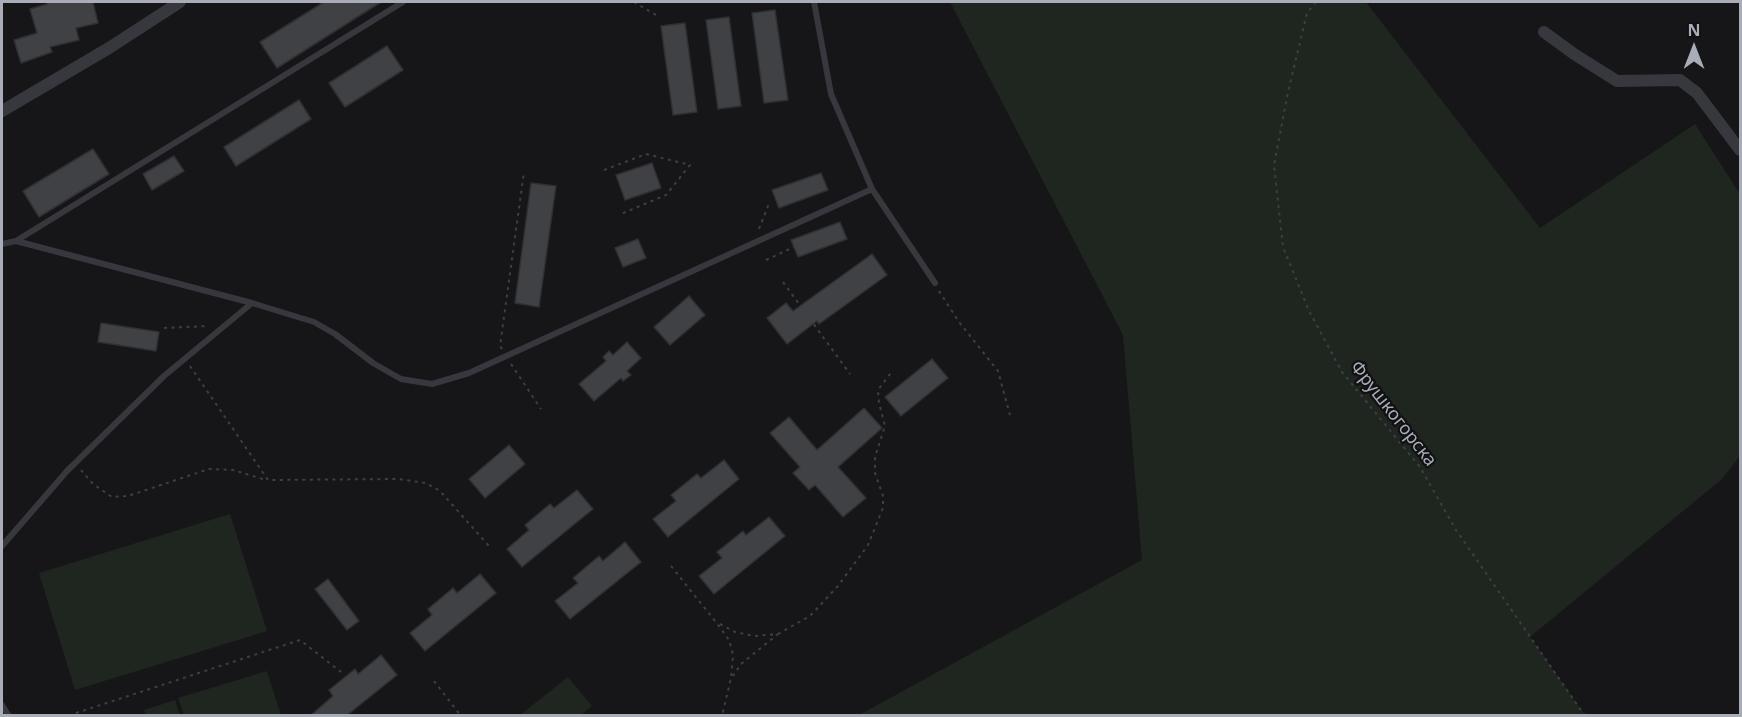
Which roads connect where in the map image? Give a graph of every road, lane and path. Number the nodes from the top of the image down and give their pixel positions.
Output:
1 (180, 2) edge
2 (403, 2) edge
3 (634, 2) edge
4 (814, 2) edge
5 (1316, 2) edge
6 (656, 15) dead end
7 (1544, 32) dead end
8 (2, 111) edge
9 (1740, 150) edge
10 (604, 170) dead end
11 (524, 172) dead end
12 (872, 189) junction
13 (770, 201) dead end
14 (621, 214) dead end
15 (16, 241) junction
16 (2, 244) edge
17 (753, 244) junction
18 (794, 248) dead end
19 (766, 260) dead end
20 (783, 282) dead end
21 (935, 283) joint
22 (252, 303) junction
23 (225, 326) junction
24 (164, 328) dead end
25 (506, 356) junction
26 (185, 359) junction
27 (893, 370) dead end
28 (850, 374) dead end
29 (541, 409) dead end
30 (1010, 415) dead end
31 (75, 463) junction
32 (268, 480) junction
33 (2, 546) edge
34 (489, 546) dead end
35 (670, 566) dead end
36 (717, 623) junction
37 (778, 634) junction
38 (341, 672) dead end
39 (731, 678) junction
40 (434, 681) dead end
41 (2, 705) edge
42 (76, 713) dead end
43 (9, 716) edge
44 (460, 716) edge
45 (722, 716) edge
46 (1586, 716) edge

1 - 8 street
2 - 15 lane
3 - 6 path
4 - 12 lane
5 - 46 path, Фрушкогорска
7 - 9 street
10 - 14 path
11 - 25 path
12 - 17 lane
12 - 21 lane
13 - 17 path
15 - 16 lane
15 - 22 lane
17 - 25 lane
18 - 19 path
20 - 28 path
21 - 30 path
22 - 23 lane
22 - 25 lane
23 - 24 path
23 - 26 lane
25 - 29 path
26 - 31 lane
26 - 32 path
27 - 37 path
31 - 32 path
31 - 33 lane
32 - 34 path
35 - 36 path
36 - 37 path
36 - 39 path
37 - 39 path
38 - 42 path
39 - 45 path
40 - 44 path
41 - 43 lane

